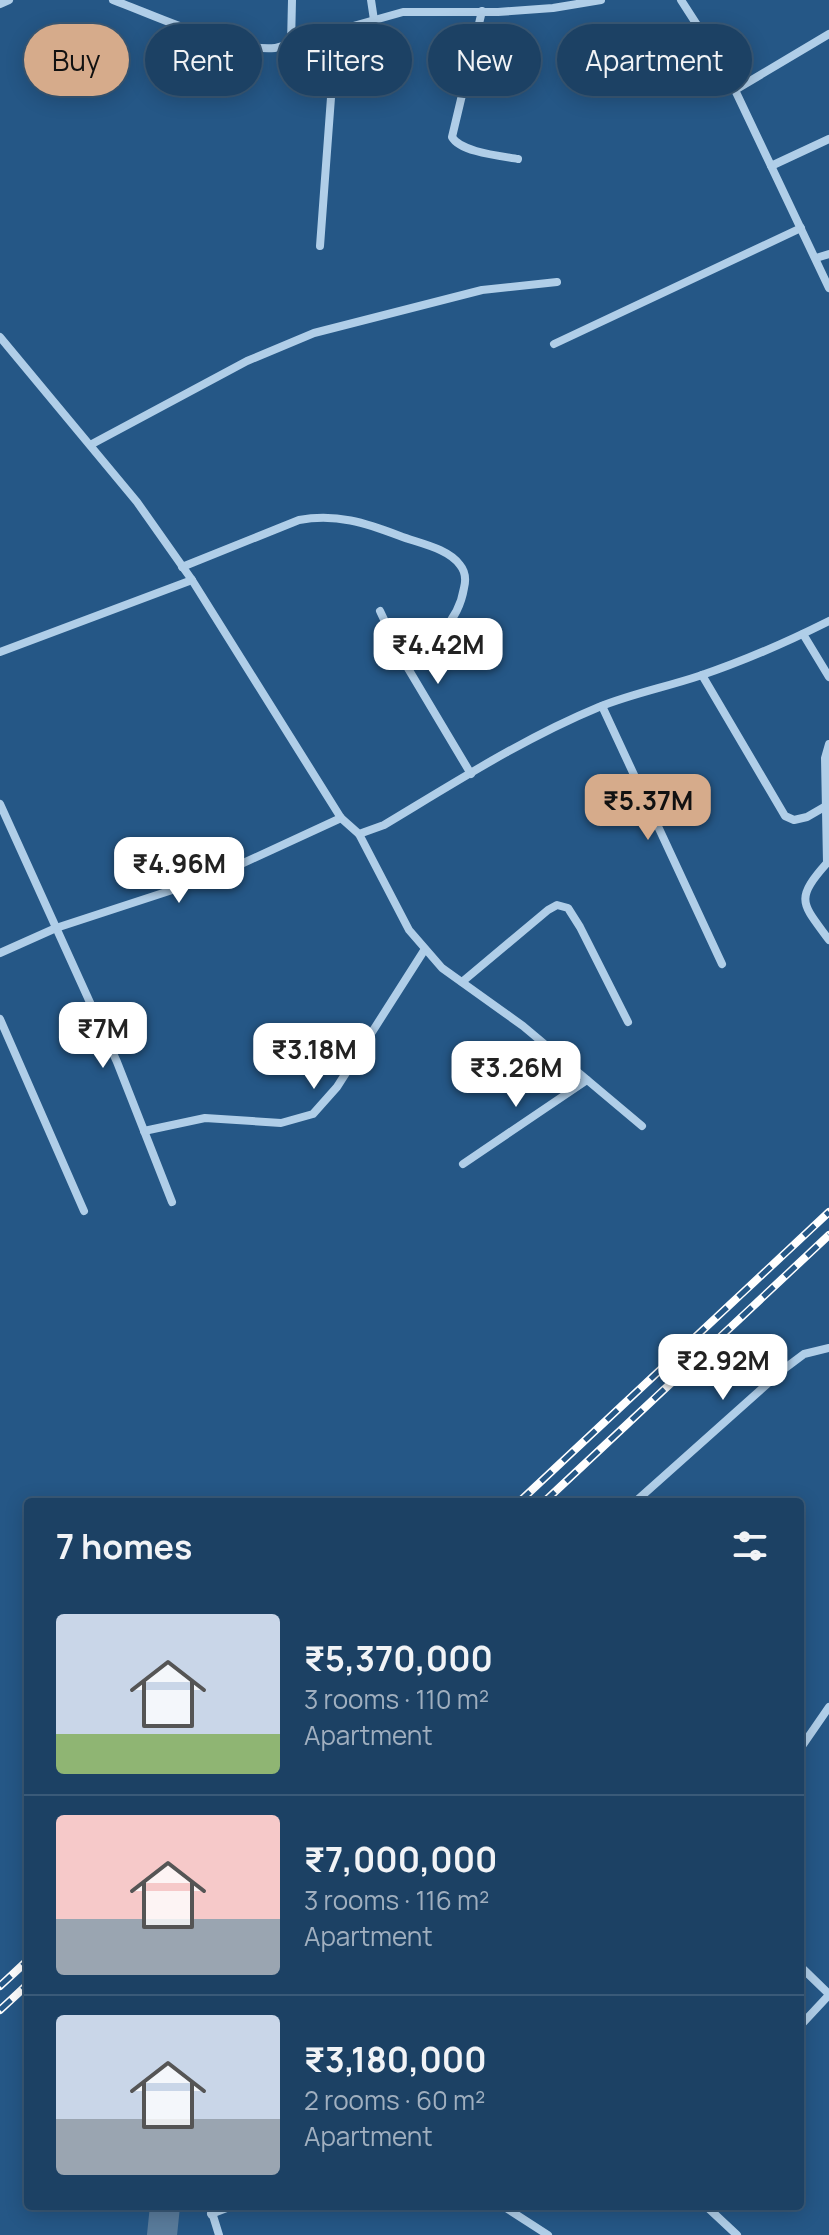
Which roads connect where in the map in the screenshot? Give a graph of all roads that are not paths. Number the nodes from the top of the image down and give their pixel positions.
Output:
1 (9, 0) edge
2 (113, 0) edge
3 (292, 0) edge
4 (371, 0) edge
5 (601, 0) edge
6 (681, 0) edge
7 (0, 4) edge
8 (482, 11) junction
9 (374, 20) junction
10 (291, 24) edge
11 (359, 24) edge
12 (696, 24) edge
13 (829, 34) edge
14 (278, 46) edge
15 (752, 80) edge
16 (331, 96) edge
17 (738, 96) edge
18 (829, 139) edge
19 (518, 159) dead end
20 (771, 166) junction
21 (801, 228) junction
22 (320, 246) dead end
23 (829, 254) edge
24 (816, 258) junction
25 (557, 282) dead end
26 (829, 288) edge
27 (0, 337) edge
28 (554, 344) dead end
29 (92, 444) junction
30 (182, 567) junction
31 (192, 580) junction
32 (380, 611) dead end
33 (829, 621) edge
34 (803, 634) junction
35 (0, 652) edge
36 (403, 660) junction
37 (702, 675) junction
38 (829, 677) edge
39 (602, 706) junction
40 (829, 744) edge
41 (471, 774) junction
42 (0, 804) edge
43 (826, 806) junction
44 (341, 818) junction
45 (359, 834) junction
46 (828, 863) edge
47 (56, 928) junction
48 (829, 940) edge
49 (425, 949) junction
50 (0, 953) edge
51 (722, 964) dead end
52 (462, 982) junction
53 (0, 1019) edge
54 (628, 1022) dead end
55 (587, 1080) junction
56 (642, 1126) dead end
57 (144, 1131) junction
58 (463, 1164) dead end
59 (172, 1202) dead end
60 (84, 1211) dead end
61 (829, 1348) edge
62 (639, 1498) edge
63 (829, 1707) edge
64 (804, 1743) edge
65 (804, 1970) edge
66 (829, 1994) edge
67 (804, 2022) edge
68 (211, 2210) edge
69 (509, 2210) edge
70 (710, 2210) edge
71 (219, 2235) edge
72 (548, 2235) edge
73 (737, 2235) edge

1 - 7 street
2 - 14 street
3 - 10 street
4 - 9 street
5 - 8 street
6 - 12 street
8 - 9 street
8 - 19 street
9 - 11 street
13 - 15 street
16 - 22 street
17 - 20 street
18 - 20 street
20 - 21 street
21 - 24 street
21 - 28 street
23 - 24 street
24 - 26 street
25 - 29 street
27 - 29 street
29 - 30 street
30 - 31 street
30 - 36 street
31 - 35 street
31 - 44 street
32 - 36 street
33 - 34 street
34 - 37 street
34 - 38 street
36 - 41 street
37 - 39 street
37 - 43 street
39 - 41 street
39 - 51 street
40 - 43 street
41 - 45 street
42 - 47 street
43 - 46 street
44 - 45 street
44 - 47 street
45 - 49 street
46 - 48 street
47 - 50 street
47 - 57 street
49 - 52 street
49 - 57 street
52 - 54 street
52 - 55 street
53 - 60 street
55 - 56 street
55 - 58 street
57 - 59 street
61 - 62 street
63 - 64 street
65 - 66 street
66 - 67 street
68 - 71 street
69 - 72 street
70 - 73 street

